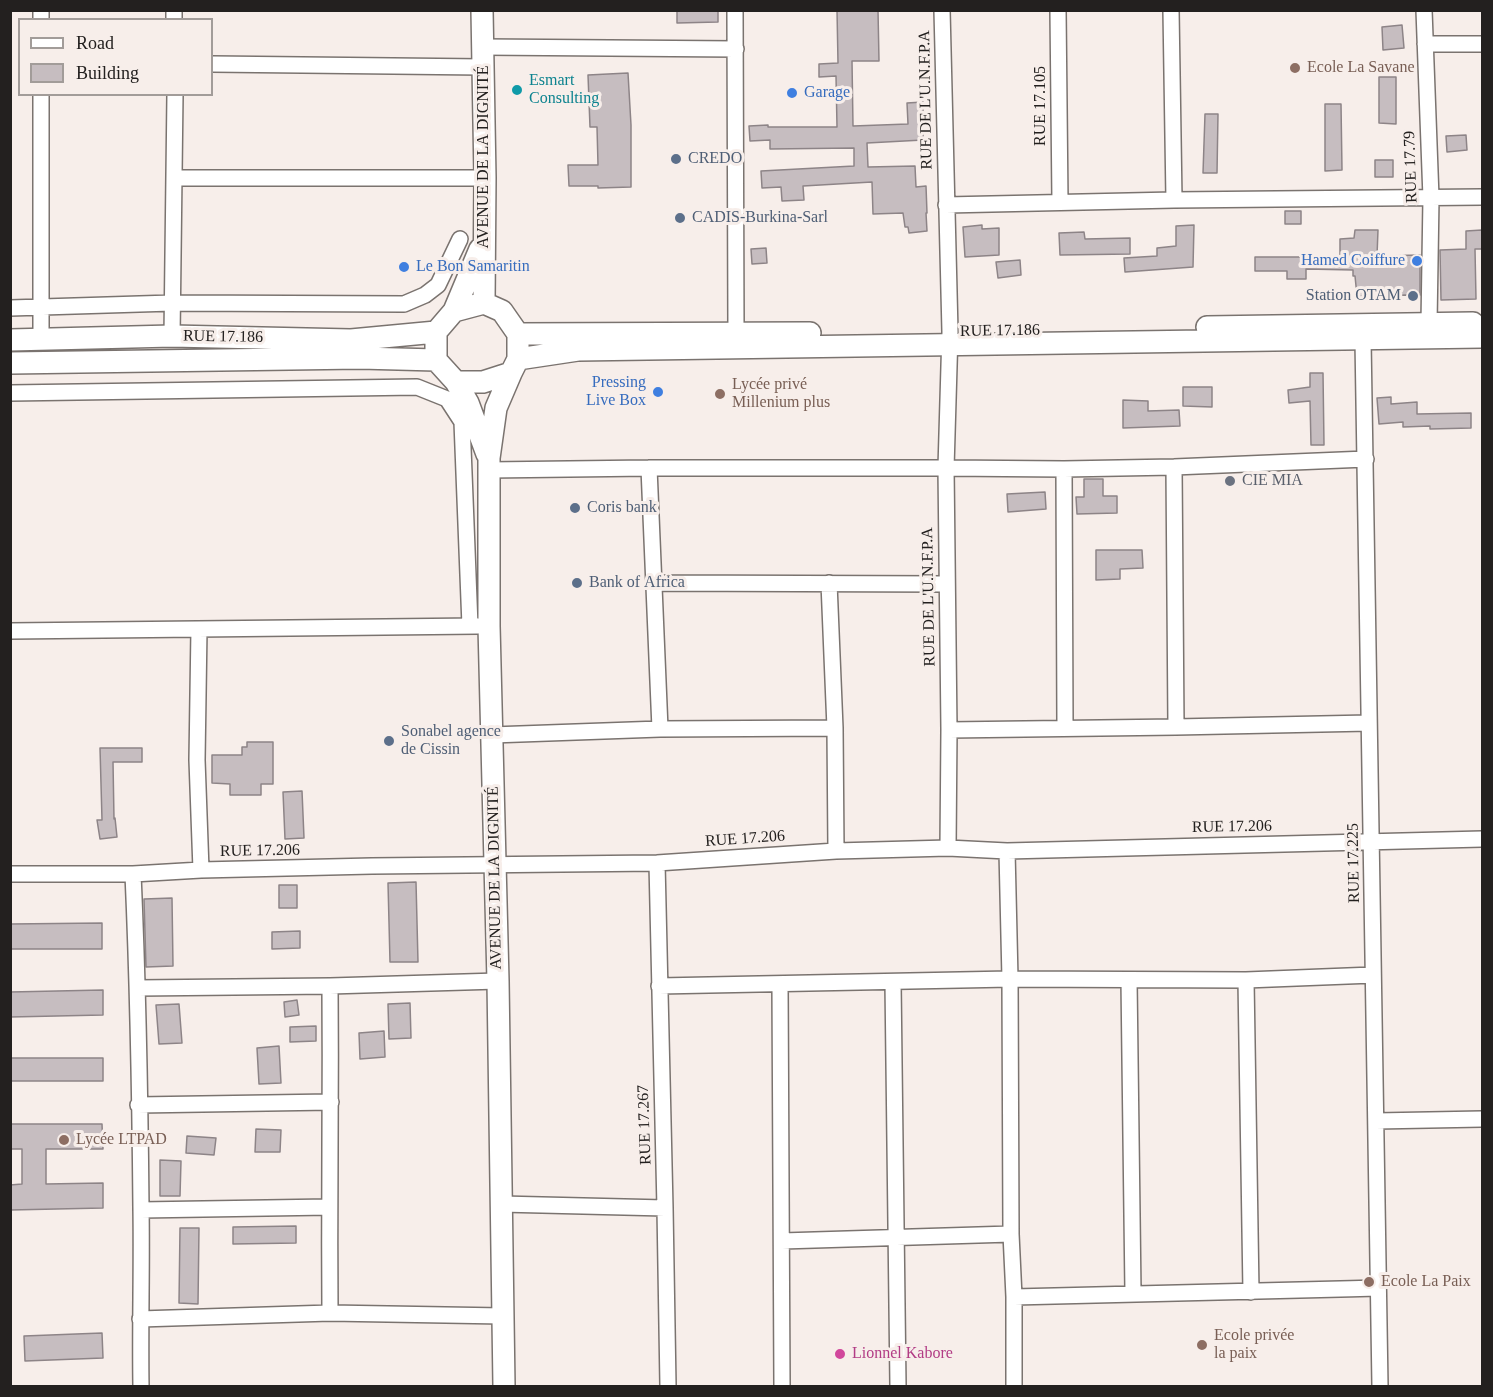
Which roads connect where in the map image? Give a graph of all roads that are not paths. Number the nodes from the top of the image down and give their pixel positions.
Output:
1 (482, 10) edge
2 (735, 10) edge
3 (942, 10) edge
4 (1058, 10) edge
5 (1171, 10) edge
6 (1424, 10) edge
7 (1425, 44) junction
8 (1482, 44) edge
9 (736, 50) junction
10 (483, 57) junction
11 (213, 64) edge
12 (41, 96) edge
13 (175, 96) edge
14 (174, 178) junction
15 (485, 178) junction
16 (1482, 197) edge
17 (1431, 198) junction
18 (1174, 200) junction
19 (1060, 202) junction
20 (946, 205) junction
21 (485, 238) junction
22 (460, 239) dead end
23 (172, 303) junction
24 (484, 303) junction
25 (10, 308) edge
26 (40, 308) junction
27 (454, 311) junction
28 (1482, 322) edge
29 (1429, 323) junction
30 (436, 332) junction
31 (736, 333) junction
32 (518, 334) junction
33 (172, 336) junction
34 (1482, 337) edge
35 (950, 339) junction
36 (10, 340) edge
37 (40, 340) junction
38 (1363, 340) junction
39 (436, 360) junction
40 (10, 363) edge
41 (515, 366) junction
42 (456, 382) junction
43 (10, 393) edge
44 (1366, 459) junction
45 (489, 464) junction
46 (1174, 467) junction
47 (649, 468) junction
48 (946, 468) junction
49 (1064, 470) junction
50 (654, 583) junction
51 (829, 583) junction
52 (947, 584) junction
53 (480, 626) junction
54 (199, 629) junction
55 (10, 631) edge
56 (1369, 723) junction
57 (835, 728) junction
58 (1065, 728) junction
59 (1176, 728) junction
60 (660, 729) junction
61 (949, 730) junction
62 (492, 735) junction
63 (1482, 840) edge
64 (1371, 842) junction
65 (948, 848) junction
66 (836, 850) junction
67 (1007, 851) junction
68 (657, 863) junction
69 (495, 865) junction
70 (201, 870) junction
71 (10, 874) edge
72 (133, 874) junction
73 (1373, 975) junction
74 (1010, 979) junction
75 (1130, 980) junction
76 (1246, 980) junction
77 (498, 981) junction
78 (893, 982) junction
79 (780, 984) junction
80 (330, 986) junction
81 (659, 986) junction
82 (138, 988) junction
83 (331, 1102) junction
84 (138, 1106) junction
85 (1482, 1119) edge
86 (1376, 1121) junction
87 (501, 1204) junction
88 (329, 1207) junction
89 (665, 1208) junction
90 (141, 1210) junction
91 (1011, 1234) junction
92 (897, 1238) junction
93 (782, 1241) junction
94 (1378, 1288) junction
95 (1251, 1292) junction
96 (1133, 1293) junction
97 (1014, 1297) junction
98 (330, 1313) junction
99 (503, 1316) junction
100 (140, 1319) junction
101 (141, 1386) edge
102 (504, 1386) edge
103 (668, 1386) edge
104 (782, 1386) edge
105 (898, 1386) edge
106 (1014, 1386) edge
107 (1380, 1386) edge

1 - 10 main road, AVENUE DE LA DIGNITÉ
2 - 9 street
3 - 20 street, RUE DE L'U.N.F.P.A
4 - 19 street, RUE 17.105
5 - 18 street
6 - 7 street, RUE 17.79
7 - 8 street
7 - 17 street, RUE 17.79
9 - 10 street
9 - 31 street
10 - 11 street
10 - 15 main road, AVENUE DE LA DIGNITÉ
12 - 26 street
13 - 14 street
14 - 15 street
14 - 23 street
15 - 21 main road, AVENUE DE LA DIGNITÉ
16 - 17 street
17 - 18 street
17 - 29 street, RUE 17.79
18 - 19 street
19 - 20 street
20 - 35 street, RUE DE L'U.N.F.P.A
21 - 24 main road, AVENUE DE LA DIGNITÉ
21 - 27 main road
22 - 23 street
23 - 26 street
23 - 33 street
24 - 27 main road
24 - 32 main road
25 - 26 street
26 - 37 street
27 - 30 main road
28 - 29 main road, RUE 17.186
29 - 35 main road, RUE 17.186
30 - 33 main road, RUE 17.186
30 - 39 main road
31 - 32 main road, RUE 17.186
31 - 35 main road, RUE 17.186
32 - 41 main road
33 - 37 main road, RUE 17.186
34 - 38 main road
35 - 38 main road
35 - 41 main road
35 - 48 street, RUE DE L'U.N.F.P.A
36 - 37 main road, RUE 17.186
38 - 44 street, RUE 17.225
39 - 40 main road
39 - 42 main road
41 - 42 main road
41 - 45 main road, AVENUE DE LA DIGNITÉ
42 - 45 main road
43 - 53 street
44 - 46 street
44 - 56 street, RUE 17.225
45 - 47 street
45 - 53 main road, AVENUE DE LA DIGNITÉ
46 - 49 street
46 - 59 street
47 - 48 street
47 - 50 street
48 - 49 street
48 - 52 street, RUE DE L'U.N.F.P.A
49 - 58 street
50 - 51 street
50 - 60 street
51 - 52 street
51 - 57 street
52 - 61 street, RUE DE L'U.N.F.P.A
53 - 54 street
53 - 62 main road, AVENUE DE LA DIGNITÉ
54 - 55 street
54 - 70 street
56 - 59 street
56 - 64 street, RUE 17.225
57 - 60 street
57 - 66 street
58 - 59 street
58 - 61 street
60 - 62 street
61 - 65 street, RUE DE L'U.N.F.P.A
62 - 69 main road, AVENUE DE LA DIGNITÉ
63 - 64 street, RUE 17.206
64 - 67 street, RUE 17.206
64 - 73 street, RUE 17.225
65 - 66 street, RUE 17.206
65 - 67 street, RUE 17.206
66 - 68 street, RUE 17.206
67 - 74 street
68 - 69 street, RUE 17.206
68 - 81 street, RUE 17.267
69 - 70 street, RUE 17.206
69 - 77 main road, AVENUE DE LA DIGNITÉ
70 - 72 street, RUE 17.206
71 - 72 street, RUE 17.206
72 - 82 street
73 - 76 street
73 - 86 street, RUE 17.225
74 - 75 street
74 - 78 street
74 - 91 street
75 - 76 street
75 - 96 street
76 - 95 street
77 - 80 street
77 - 87 main road, AVENUE DE LA DIGNITÉ
78 - 79 street
78 - 92 street
79 - 81 street
79 - 93 street
80 - 82 street
80 - 83 street
81 - 89 street, RUE 17.267
82 - 84 street
83 - 84 street
83 - 88 street
84 - 90 street
85 - 86 street
86 - 94 street, RUE 17.225
87 - 89 street
87 - 99 main road, AVENUE DE LA DIGNITÉ
88 - 90 street
88 - 98 street
89 - 103 street, RUE 17.267
90 - 100 street
91 - 92 street
91 - 97 street
92 - 93 street
92 - 105 street
93 - 104 street
94 - 95 street
94 - 107 street, RUE 17.225
95 - 96 street
96 - 97 street
97 - 106 street
98 - 99 street
98 - 100 street
99 - 102 main road, AVENUE DE LA DIGNITÉ
100 - 101 street

